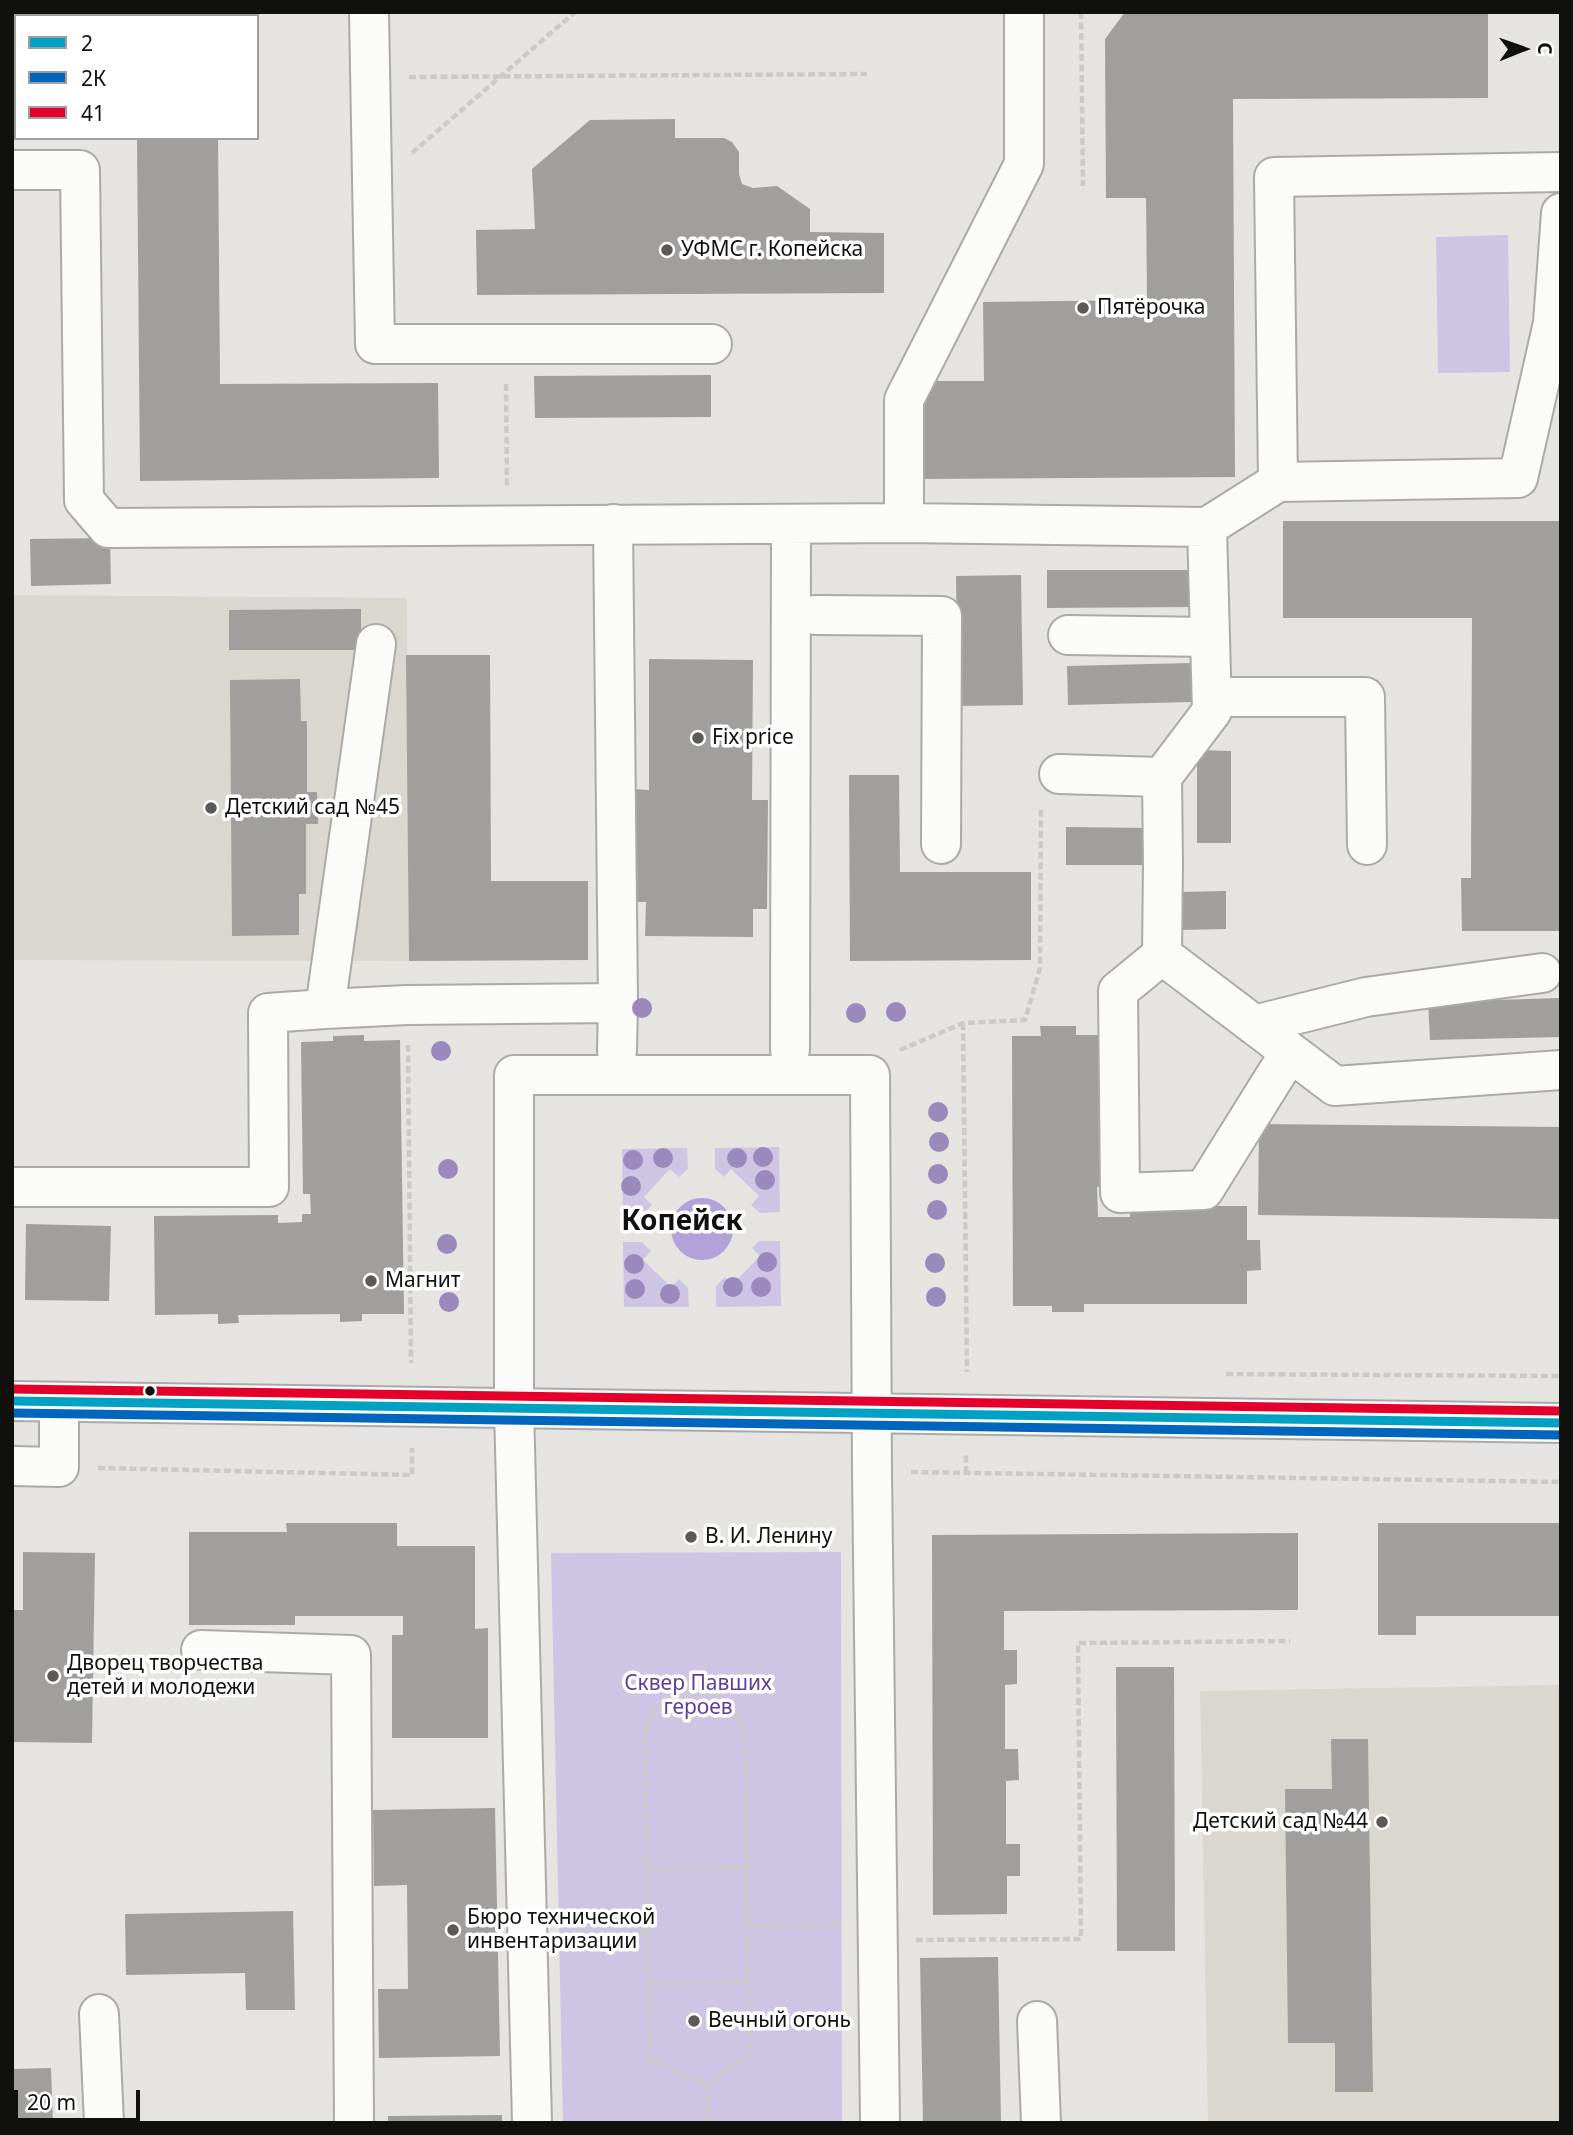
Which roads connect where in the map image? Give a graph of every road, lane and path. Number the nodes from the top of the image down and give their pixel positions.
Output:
1 (369, 12) edge
2 (575, 12) edge
3 (1024, 12) edge
4 (1081, 12) edge
5 (867, 74) dead end
6 (369, 77) junction
7 (500, 77) junction
8 (12, 170) edge
9 (1561, 172) edge
10 (1083, 186) dead end
11 (371, 189) junction
12 (1561, 213) edge
13 (506, 344) junction
14 (712, 344) dead end
15 (1278, 482) junction
16 (904, 523) junction
17 (613, 524) junction
18 (507, 525) junction
19 (803, 525) junction
20 (1207, 527) junction
21 (815, 615) junction
22 (1068, 635) dead end
23 (1210, 636) junction
24 (376, 644) dead end
25 (1212, 697) junction
26 (1162, 776) junction
27 (1050, 788) joint
28 (941, 844) dead end
29 (1367, 845) dead end
30 (814, 933) dead end
31 (1161, 955) junction
32 (1542, 973) dead end
33 (618, 1003) junction
34 (407, 1005) junction
35 (325, 1009) junction
36 (963, 1023) junction
37 (1254, 1025) junction
38 (790, 1050) junction
39 (617, 1051) junction
40 (1290, 1052) junction
41 (890, 1055) junction
42 (1561, 1070) edge
43 (12, 1187) edge
44 (411, 1363) dead end
45 (954, 1372) dead end
46 (1216, 1374) dead end
47 (1561, 1376) edge
48 (12, 1401) edge
49 (59, 1402) junction
50 (508, 1407) junction
51 (883, 1413) junction
52 (1561, 1423) edge
53 (411, 1437) dead end
54 (12, 1466) edge
55 (59, 1467) junction
56 (872, 1472) junction
57 (1561, 1482) edge
58 (1290, 1641) dead end
59 (201, 1650) dead end
60 (747, 1868) junction
61 (647, 1869) junction
62 (748, 1926) junction
63 (647, 1933) junction
64 (877, 1933) junction
65 (527, 1934) junction
66 (749, 1982) junction
67 (648, 1983) junction
68 (99, 2014) dead end
69 (1037, 2021) dead end
70 (708, 2085) junction
71 (104, 2123) edge
72 (354, 2123) edge
73 (532, 2123) edge
74 (709, 2123) edge
75 (880, 2123) edge
76 (1041, 2123) edge

1 - 6 street
2 - 7 path
3 - 16 street
4 - 10 path
5 - 7 path
6 - 7 path
6 - 11 street
7 - 11 path
8 - 18 street
9 - 15 street
11 - 13 street
12 - 15 street
13 - 14 street
13 - 18 path
15 - 20 street
16 - 19 street
16 - 20 street
17 - 18 street
17 - 19 street
17 - 33 street
19 - 21 street
19 - 38 street
20 - 23 street
21 - 28 street
21 - 30 street
22 - 23 street
23 - 25 street
24 - 35 street
25 - 26 street
25 - 29 street
26 - 27 street
26 - 31 street
27 - 36 path
31 - 37 street
31 - 40 street
32 - 37 street
33 - 34 street
33 - 39 street
34 - 35 street
34 - 44 path
35 - 43 street
36 - 41 path
36 - 45 path
37 - 40 street
38 - 39 street
38 - 41 street
39 - 50 street
40 - 42 street
41 - 51 street
46 - 47 path
48 - 49 street
49 - 50 street
49 - 55 street
50 - 51 street
50 - 51 street
50 - 65 street
51 - 52 street
51 - 56 street
53 - 55 path
54 - 55 street
56 - 57 path
56 - 64 street
58 - 64 path
59 - 72 street
60 - 61 path
60 - 61 path
60 - 62 path
61 - 63 path
62 - 64 path
62 - 66 path
63 - 65 path
63 - 67 path
64 - 75 street
65 - 73 street
66 - 67 path
66 - 70 path
67 - 70 path
68 - 71 street
69 - 76 street
70 - 74 path

